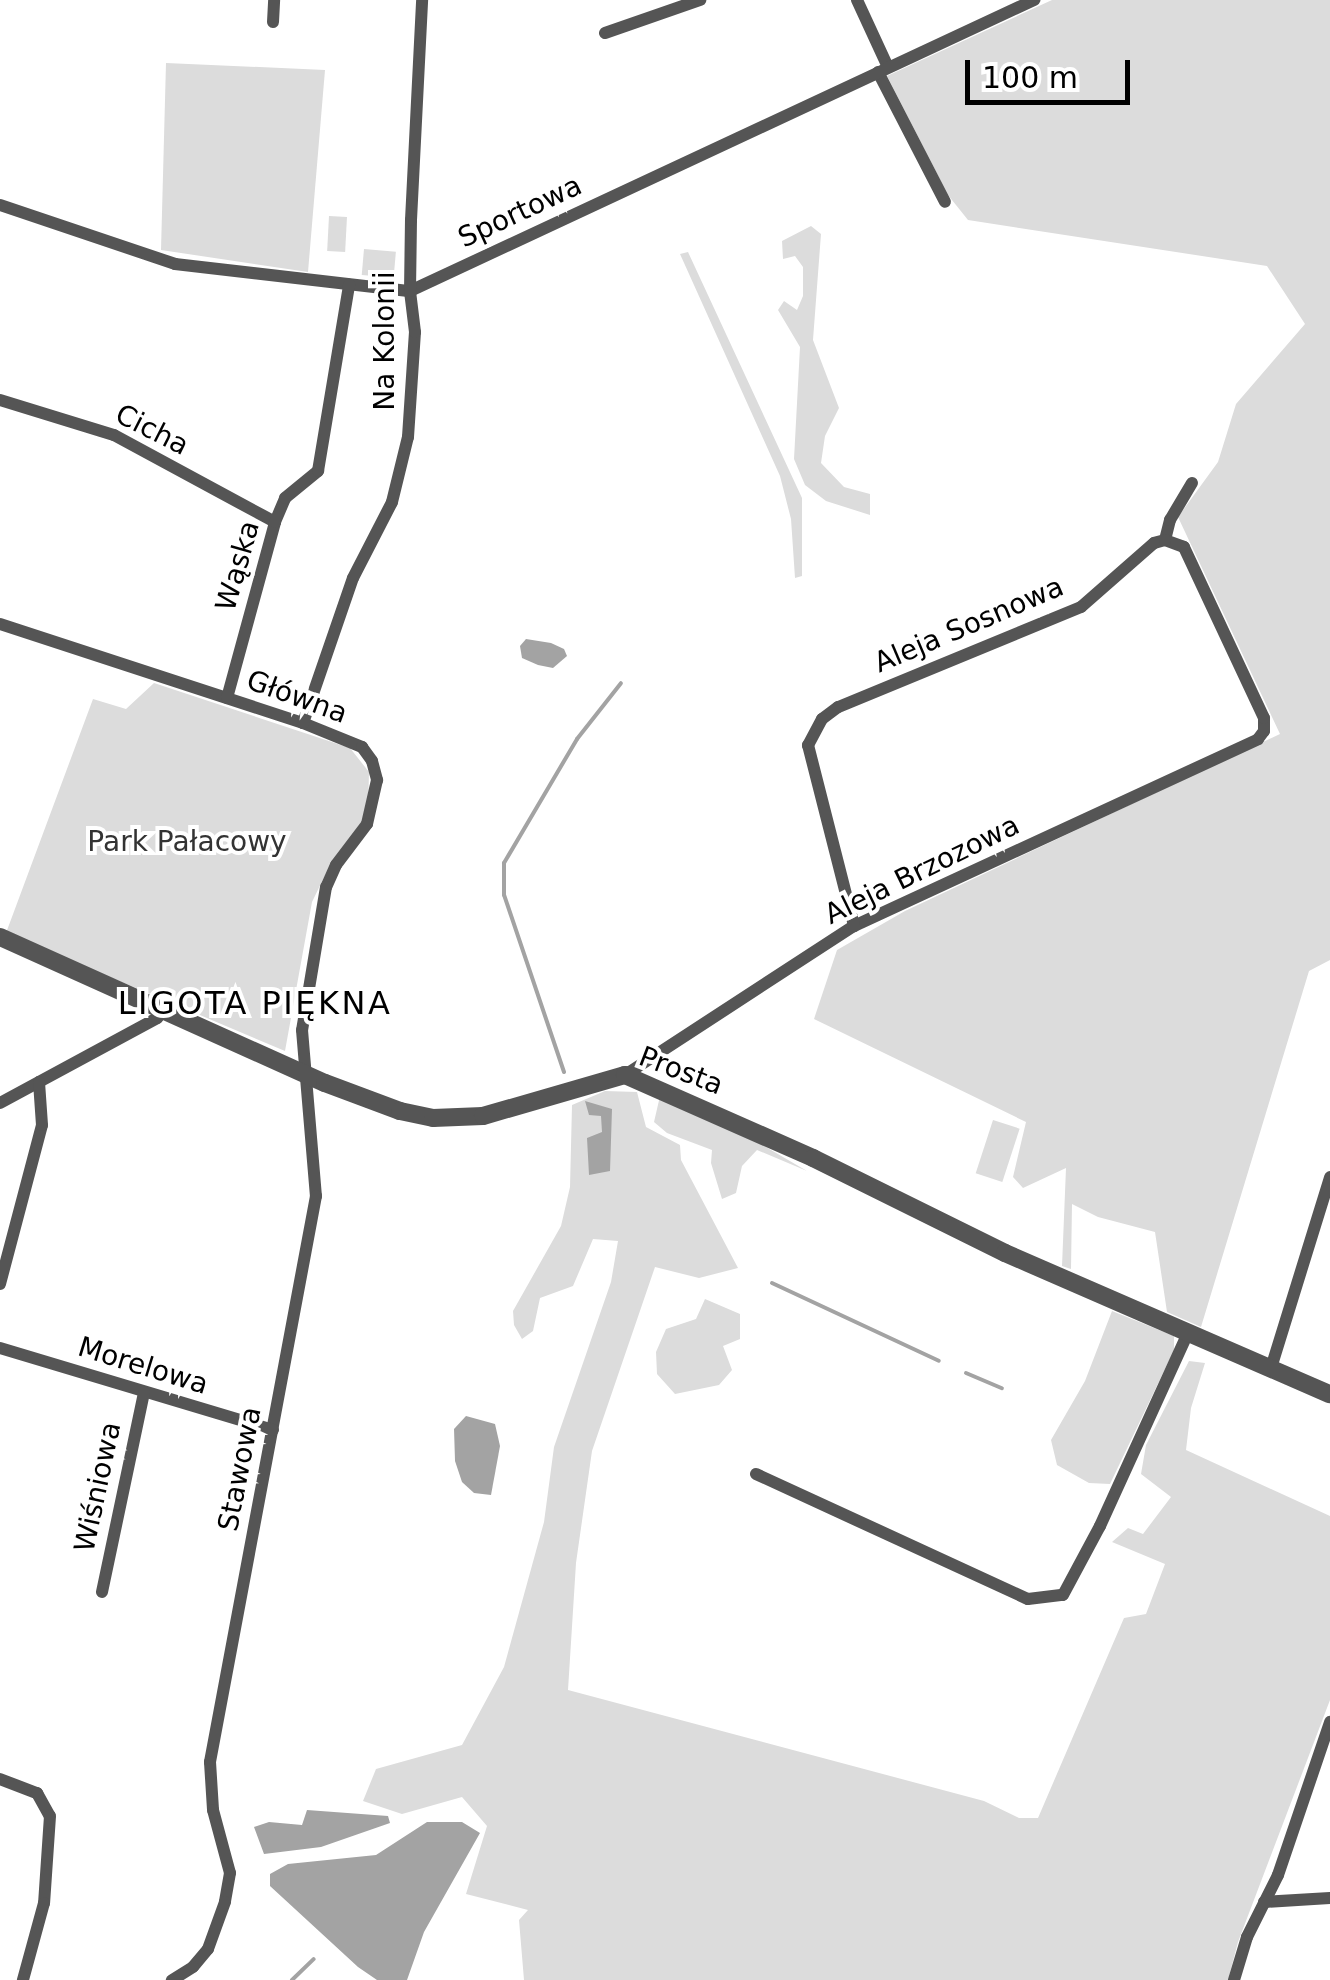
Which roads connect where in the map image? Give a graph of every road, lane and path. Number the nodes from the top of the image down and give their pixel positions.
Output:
1 (274, 0) edge
2 (422, 0) edge
3 (700, 0) edge
4 (857, 0) edge
5 (1034, 0) edge
6 (273, 22) dead end
7 (606, 32) dead end
8 (883, 69) junction
9 (946, 202) dead end
10 (0, 205) edge
11 (348, 285) junction
12 (410, 291) junction
13 (0, 400) edge
14 (1192, 483) dead end
15 (275, 522) junction
16 (1165, 540) junction
17 (0, 624) edge
18 (227, 698) junction
19 (302, 723) junction
20 (854, 926) junction
21 (0, 937) edge
22 (166, 1008) junction
23 (304, 1072) junction
24 (625, 1075) junction
25 (39, 1082) junction
26 (0, 1103) edge
27 (1330, 1177) edge
28 (0, 1284) edge
29 (1188, 1333) junction
30 (0, 1348) edge
31 (1271, 1368) junction
32 (144, 1392) junction
33 (1330, 1394) edge
34 (273, 1430) junction
35 (756, 1474) dead end
36 (102, 1592) dead end
37 (1330, 1722) edge
38 (0, 1778) edge
39 (1330, 1898) edge
40 (1264, 1902) junction
41 (24, 1980) edge
42 (172, 1980) edge
43 (1234, 1980) edge

1 - 6 street
2 - 12 street, Na Kolonii
3 - 7 street
4 - 8 street
5 - 8 street, Sportowa
8 - 9 street
8 - 12 street, Sportowa
10 - 11 street
11 - 12 street
11 - 15 street, Wąska
12 - 19 street, Na Kolonii
13 - 15 street, Cicha
14 - 16 street
15 - 18 street, Wąska
16 - 20 street, Aleja Sosnowa
16 - 20 street, Aleja Brzozowa
17 - 18 street, Główna
18 - 19 street, Główna
19 - 23 street, Główna
20 - 24 street, Aleja Brzozowa
21 - 22 street, Prosta
22 - 23 street, Prosta
22 - 25 street
23 - 24 street, Prosta
23 - 34 street, Stawowa
24 - 29 street, Prosta
25 - 26 street
25 - 28 street
27 - 31 street
29 - 31 street, Prosta
29 - 35 street
30 - 32 street, Morelowa
31 - 33 street, Prosta
32 - 34 street, Morelowa
32 - 36 street, Wiśniowa
34 - 42 street, Stawowa
37 - 40 street
38 - 41 street
39 - 40 street
40 - 43 street

